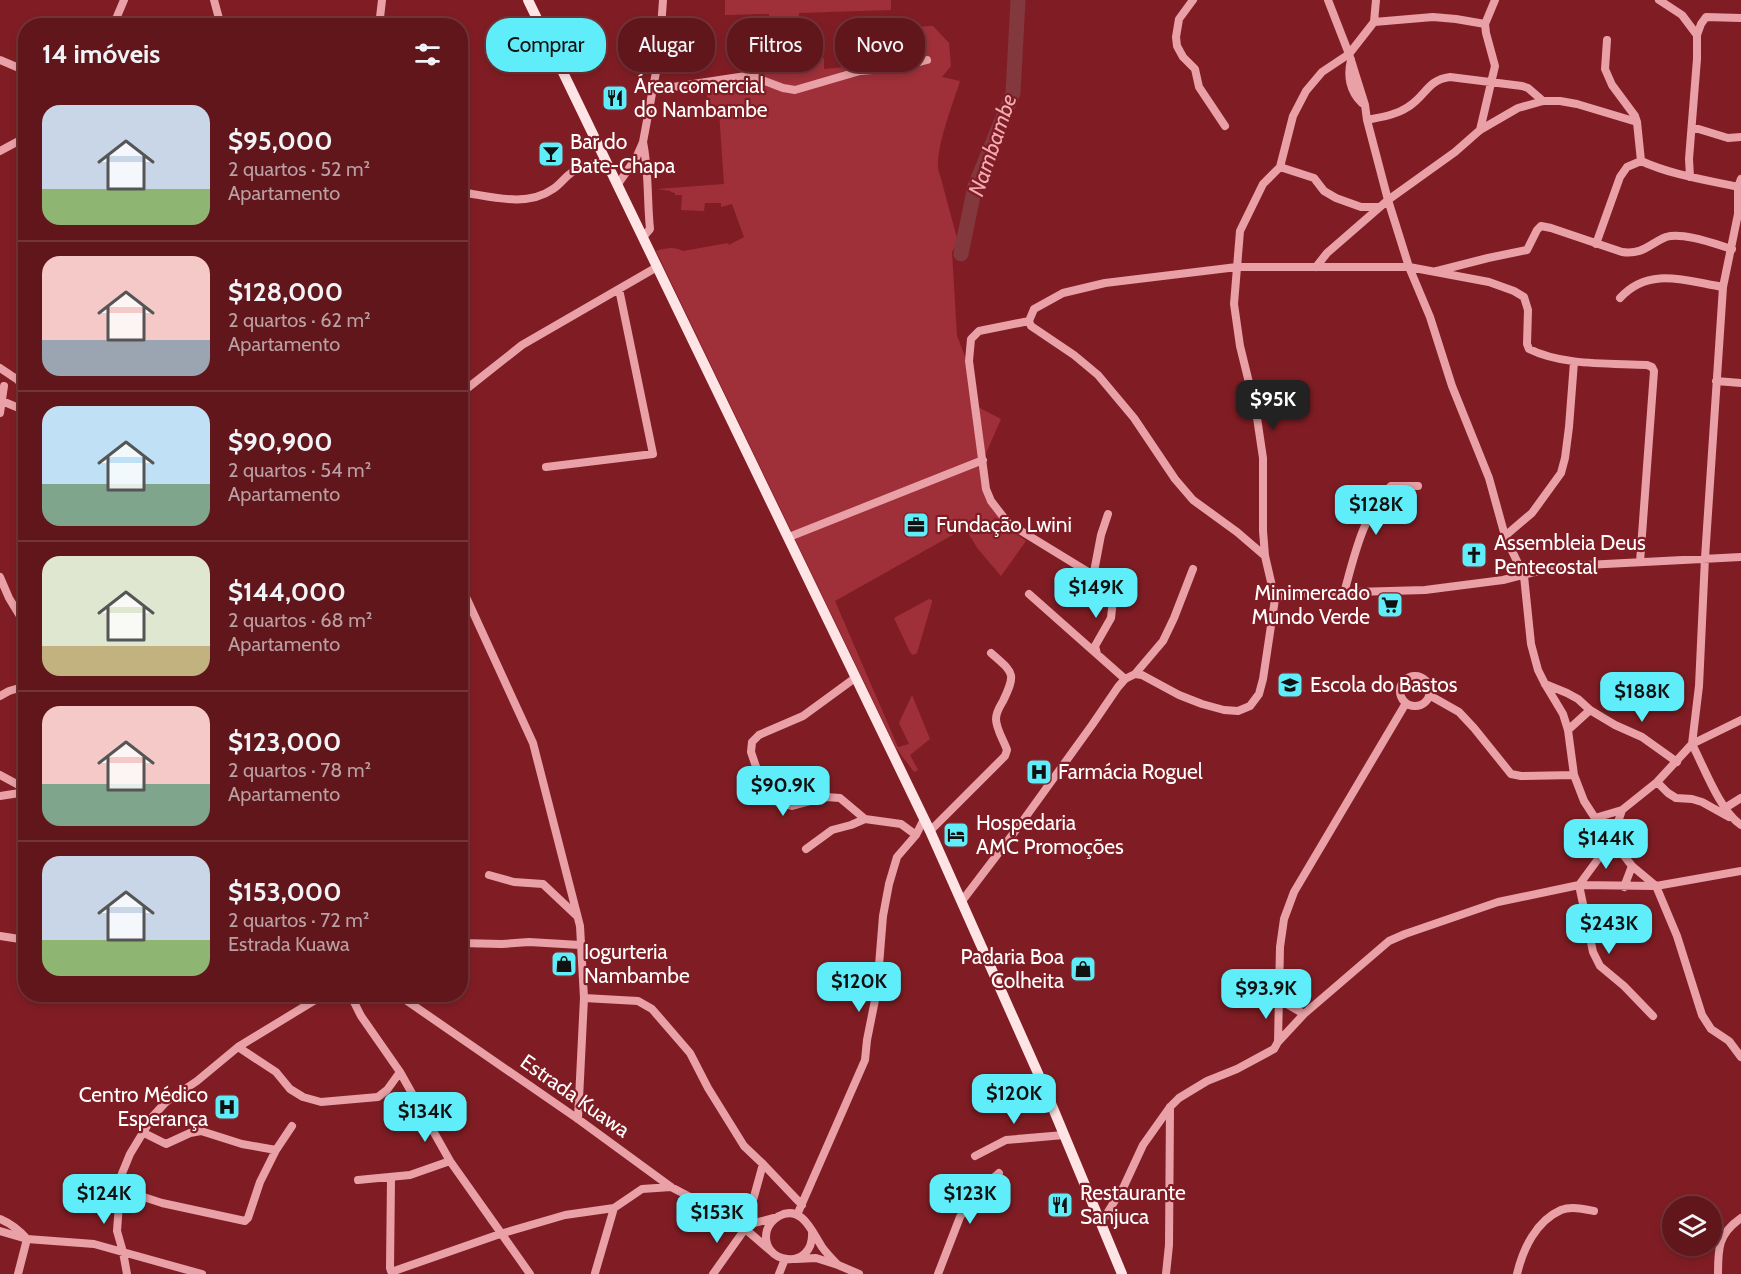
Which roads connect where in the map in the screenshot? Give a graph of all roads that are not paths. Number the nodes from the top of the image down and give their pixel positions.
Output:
1 (124, 0) edge
2 (214, 0) edge
3 (382, 0) edge
4 (528, 0) edge
5 (663, 0) edge
6 (1192, 0) edge
7 (1329, 0) edge
8 (1376, 0) edge
9 (1495, 0) edge
10 (1659, 0) edge
11 (116, 18) edge
12 (219, 18) edge
13 (380, 18) edge
14 (1741, 18) edge
15 (1374, 22) junction
16 (1485, 24) junction
17 (1697, 35) junction
18 (1607, 40) dead end
19 (1350, 57) junction
20 (0, 60) edge
21 (927, 60) dead end
22 (18, 68) edge
23 (1492, 82) junction
24 (653, 90) junction
25 (1543, 101) junction
26 (1367, 120) junction
27 (1637, 122) junction
28 (1225, 126) dead end
29 (1692, 127) junction
30 (1480, 130) junction
31 (1741, 138) edge
32 (18, 141) edge
33 (644, 142) junction
34 (0, 151) edge
35 (1641, 161) junction
36 (607, 162) junction
37 (1280, 167) junction
38 (1690, 177) junction
39 (1740, 183) edge
40 (618, 184) junction
41 (468, 193) edge
42 (1389, 200) junction
43 (1361, 207) junction
44 (1380, 207) junction
45 (1740, 212) edge
46 (1371, 216) junction
47 (643, 237) junction
48 (1596, 244) junction
49 (1732, 249) junction
50 (657, 267) junction
51 (1237, 267) junction
52 (1316, 267) junction
53 (1409, 267) junction
54 (1436, 272) junction
55 (1723, 287) junction
56 (619, 289) junction
57 (1620, 298) dead end
58 (1029, 321) junction
59 (1574, 362) junction
60 (0, 368) edge
61 (18, 379) edge
62 (1716, 381) junction
63 (18, 382) edge
64 (1741, 383) edge
65 (2, 387) edge
66 (468, 388) edge
67 (2, 401) junction
68 (18, 408) edge
69 (0, 413) edge
70 (983, 460) junction
71 (546, 467) dead end
72 (1418, 486) dead end
73 (1108, 514) dead end
74 (1505, 536) junction
75 (789, 537) junction
76 (1266, 556) junction
77 (1741, 557) edge
78 (1705, 558) junction
79 (1640, 562) junction
80 (1193, 569) dead end
81 (1524, 576) junction
82 (0, 577) edge
83 (1093, 577) junction
84 (1344, 593) junction
85 (1029, 594) dead end
86 (1275, 599) junction
87 (18, 612) edge
88 (468, 612) edge
89 (991, 653) dead end
90 (1097, 654) junction
91 (1135, 674) junction
92 (855, 678) junction
93 (1125, 679) junction
94 (1545, 684) junction
95 (18, 688) edge
96 (1429, 695) junction
97 (0, 696) edge
98 (1406, 703) junction
99 (1590, 710) junction
100 (1741, 720) edge
101 (1568, 729) junction
102 (1692, 744) junction
103 (1677, 762) junction
104 (0, 775) edge
105 (1574, 775) junction
106 (1657, 782) junction
107 (18, 785) edge
108 (18, 792) edge
109 (0, 796) edge
110 (1741, 798) edge
111 (1725, 808) junction
112 (1622, 810) junction
113 (1595, 818) junction
114 (865, 819) junction
115 (924, 819) junction
116 (1732, 819) junction
117 (1741, 825) edge
118 (930, 831) junction
119 (916, 836) junction
120 (1612, 840) junction
121 (806, 849) dead end
122 (1632, 866) junction
123 (1741, 871) edge
124 (489, 875) dead end
125 (1579, 885) junction
126 (1656, 886) junction
127 (1624, 887) junction
128 (962, 901) junction
129 (577, 916) junction
130 (0, 936) edge
131 (18, 939) edge
132 (468, 943) edge
133 (580, 945) junction
134 (584, 998) junction
135 (1280, 1000) junction
136 (313, 1002) edge
137 (354, 1002) edge
138 (409, 1002) edge
139 (1304, 1014) junction
140 (1653, 1016) dead end
141 (1278, 1042) junction
142 (238, 1047) junction
143 (1741, 1057) edge
144 (400, 1072) junction
145 (1170, 1107) junction
146 (578, 1119) junction
147 (292, 1126) dead end
148 (144, 1133) junction
149 (1064, 1135) junction
150 (276, 1150) junction
151 (975, 1156) dead end
152 (450, 1161) junction
153 (764, 1164) junction
154 (999, 1173) dead end
155 (391, 1178) junction
156 (358, 1180) dead end
157 (671, 1187) junction
158 (119, 1189) junction
159 (802, 1205) junction
160 (614, 1208) junction
161 (1594, 1211) dead end
162 (797, 1215) junction
163 (776, 1218) junction
164 (1741, 1218) edge
165 (0, 1219) edge
166 (1101, 1223) junction
167 (746, 1226) junction
168 (0, 1231) edge
169 (812, 1231) junction
170 (500, 1234) junction
171 (27, 1239) junction
172 (123, 1252) junction
173 (772, 1252) junction
174 (789, 1259) junction
175 (834, 1264) junction
176 (595, 1273) edge
177 (18, 1274) edge
178 (127, 1274) edge
179 (202, 1274) edge
180 (530, 1274) edge
181 (713, 1274) edge
182 (779, 1274) edge
183 (833, 1274) edge
184 (858, 1274) edge
185 (938, 1274) edge
186 (1122, 1274) edge
187 (1166, 1274) edge
188 (1517, 1274) edge
189 (1718, 1274) edge

1 - 11 street
2 - 12 street
3 - 13 street
4 - 36 main road
5 - 24 street
6 - 28 street
7 - 19 street
8 - 15 street
9 - 16 street
10 - 17 street
14 - 17 street
15 - 16 street
15 - 19 street
16 - 23 street
17 - 29 street
18 - 27 street
19 - 26 street
19 - 37 street
20 - 22 street
21 - 24 street
23 - 25 street
23 - 26 street
23 - 30 street
24 - 33 street
25 - 27 street
25 - 30 street
26 - 42 street
27 - 35 street
29 - 31 street
29 - 38 street
30 - 42 street
32 - 34 street
33 - 40 street
33 - 47 street
35 - 38 street
35 - 48 street
36 - 40 main road
36 - 41 street
37 - 43 street
37 - 51 street
38 - 39 street
39 - 45 street
40 - 47 main road
42 - 44 street
42 - 53 street
43 - 44 street
43 - 46 street
44 - 46 street
45 - 49 street
46 - 52 street
47 - 50 main road
48 - 49 street
48 - 54 street
49 - 55 street
50 - 56 street
50 - 75 main road
51 - 52 street
51 - 58 street
51 - 76 street
52 - 53 street
53 - 54 street
53 - 74 street
54 - 59 street
55 - 57 street
55 - 62 street
56 - 66 street
56 - 71 street
58 - 70 street
58 - 76 street
59 - 74 street
59 - 79 street
60 - 61 street
62 - 64 street
62 - 78 street
63 - 65 street
65 - 67 street
67 - 68 street
67 - 69 street
70 - 75 street
70 - 83 street
72 - 84 street
73 - 83 street
74 - 81 street
75 - 92 main road
76 - 86 street
77 - 78 street
78 - 79 street
78 - 102 street
79 - 81 street
80 - 91 street
81 - 84 street
81 - 94 street
82 - 87 street
83 - 90 street
84 - 86 street
85 - 90 street
86 - 91 street
88 - 129 street
89 - 118 street
90 - 93 street
91 - 93 street
92 - 114 street
92 - 115 main road
93 - 128 street
94 - 99 street
94 - 101 street
95 - 97 street
96 - 98 street
96 - 98 street
96 - 105 street
98 - 135 street
99 - 101 street
99 - 103 street
100 - 102 street
101 - 105 street
102 - 103 street
102 - 111 street
103 - 106 street
104 - 107 street
105 - 113 street
106 - 112 street
106 - 116 street
108 - 109 street
110 - 111 street
111 - 116 street
112 - 113 street
112 - 120 street
113 - 120 street
114 - 119 street
114 - 121 street
115 - 118 main road
115 - 119 street
116 - 117 street
118 - 128 main road
119 - 159 street
120 - 122 street
120 - 125 street
122 - 126 street
122 - 127 street
123 - 126 street
124 - 129 street
125 - 127 street
125 - 139 street
125 - 140 street
126 - 127 street
126 - 143 street
128 - 149 main road
129 - 133 street
130 - 131 street
132 - 133 street
133 - 134 street
134 - 146 street
134 - 153 street
135 - 139 street
135 - 141 street
136 - 142 street
137 - 144 street
138 - 146 street, Estrada Kuawa
139 - 141 street
141 - 145 street
142 - 144 street
142 - 148 street
144 - 152 street
145 - 166 street
145 - 187 street
146 - 157 street, Estrada Kuawa
147 - 150 street
148 - 150 street
148 - 158 street
149 - 151 street
149 - 166 main road
150 - 158 street
152 - 155 street
152 - 170 street
153 - 159 street
153 - 167 street
154 - 185 street
155 - 156 street
155 - 170 street
157 - 160 street
157 - 167 street, Estrada Kuawa
158 - 172 street
159 - 162 street
160 - 170 street
160 - 176 street
161 - 188 street
162 - 163 street
162 - 169 street
163 - 167 street
163 - 173 street
164 - 189 street
165 - 171 street
166 - 186 main road
167 - 173 street, Estrada Kuawa
167 - 181 street
168 - 171 street
169 - 174 street
169 - 175 street
170 - 180 street
171 - 172 street
171 - 177 street
172 - 178 street
172 - 179 street
173 - 174 street
174 - 175 street
174 - 182 street
175 - 183 street
175 - 184 street

